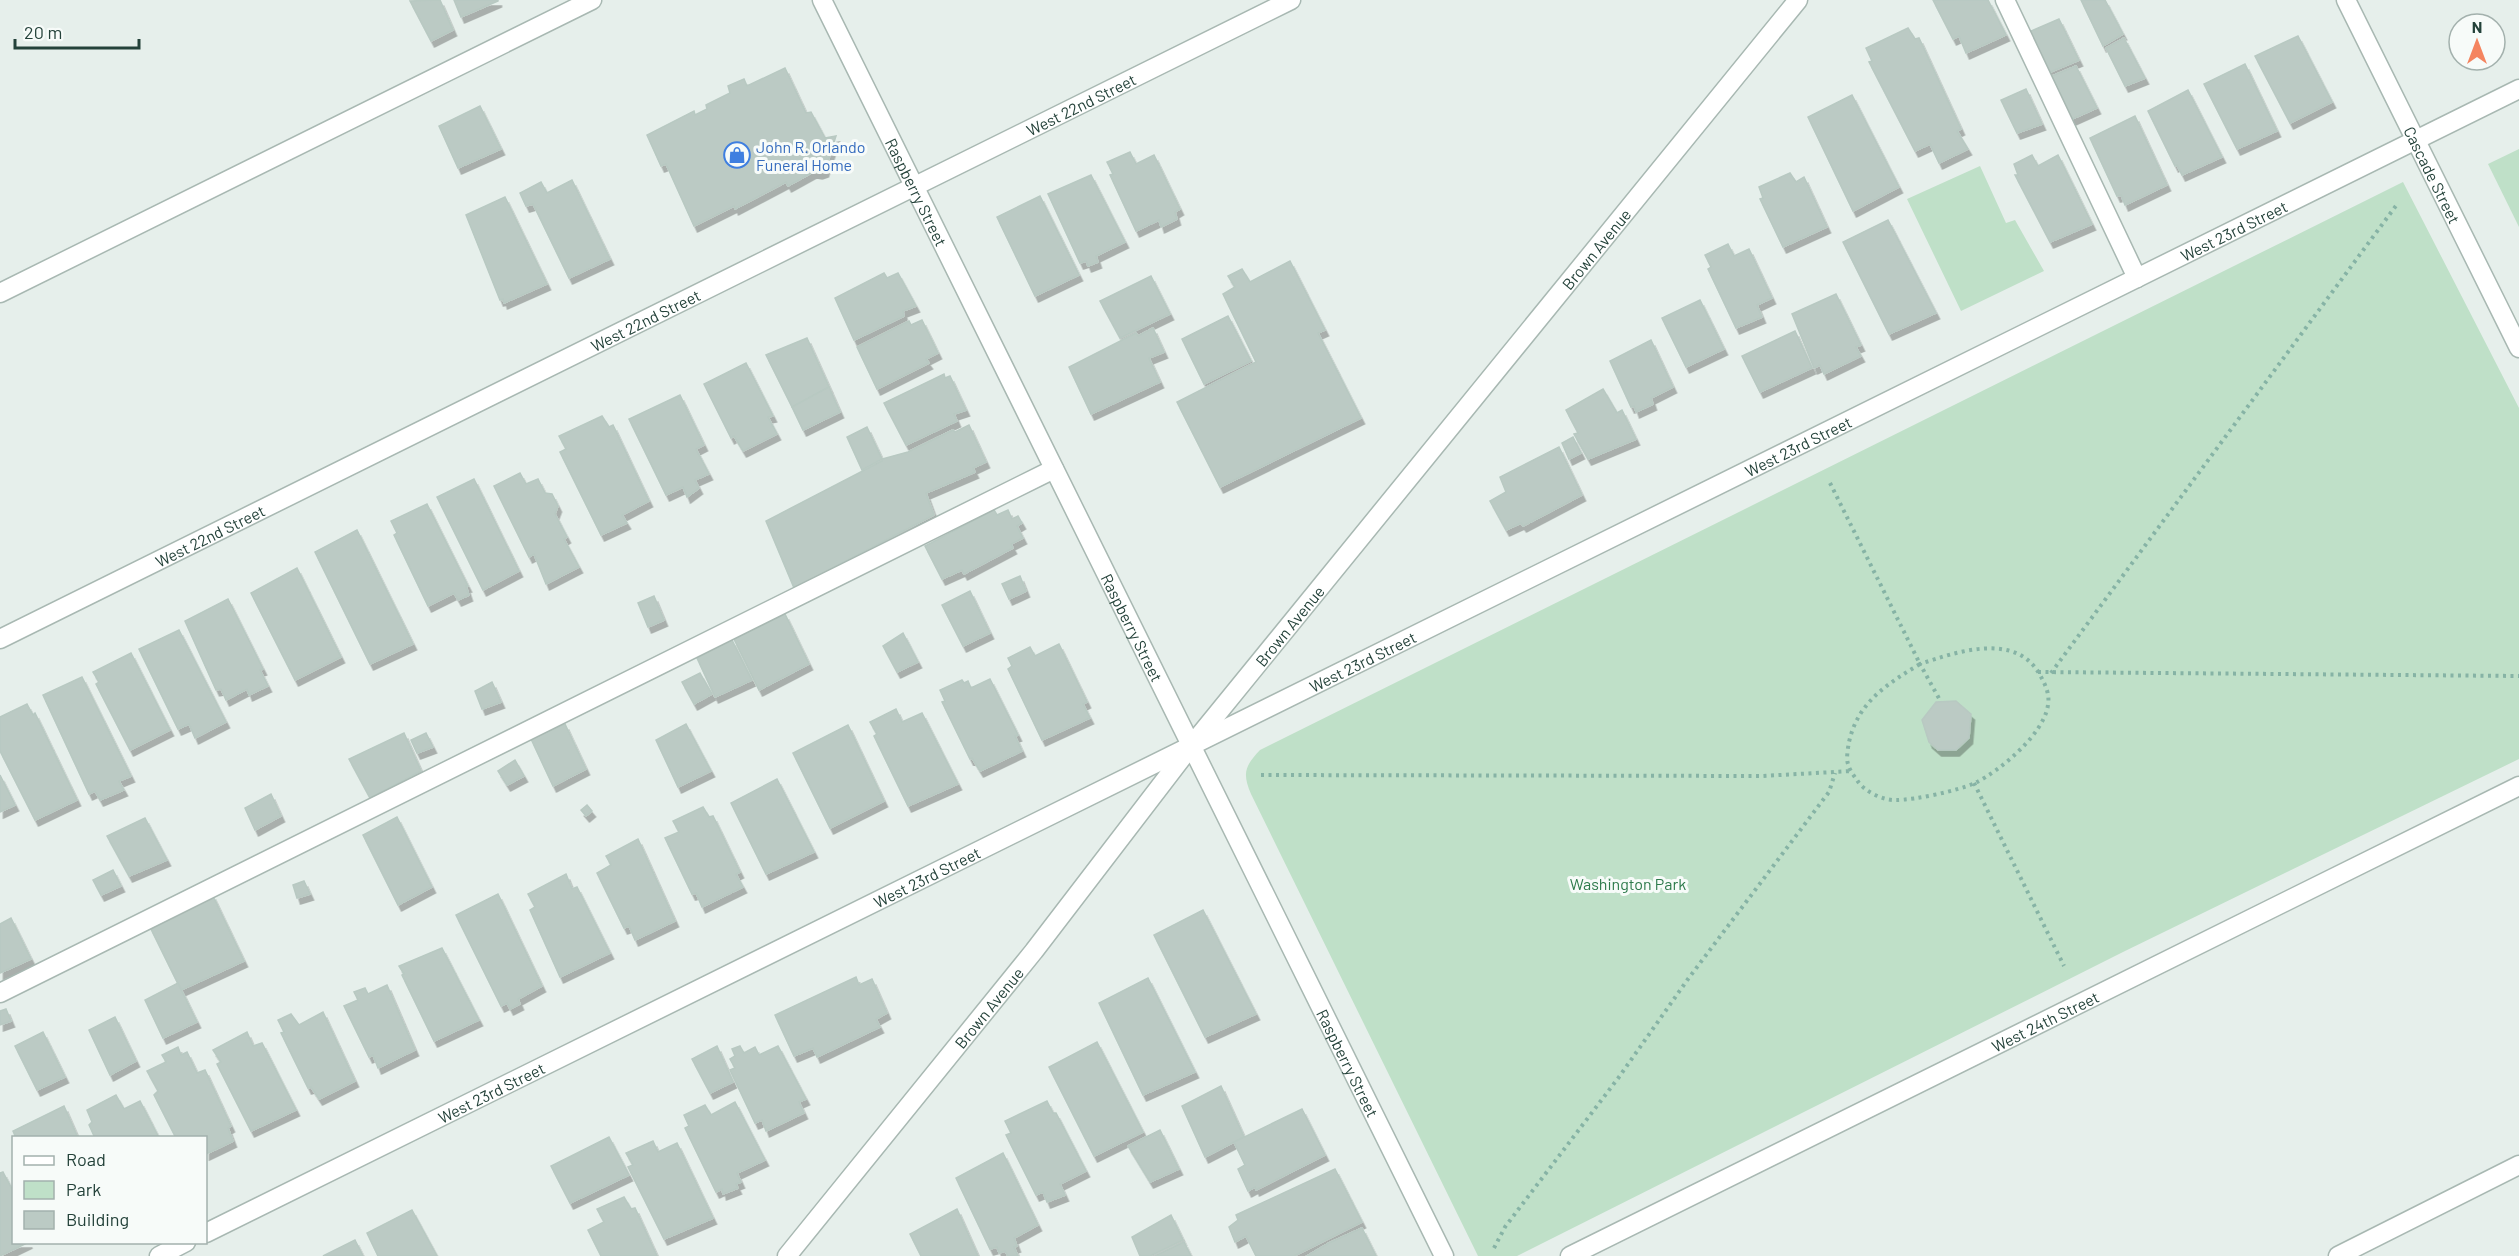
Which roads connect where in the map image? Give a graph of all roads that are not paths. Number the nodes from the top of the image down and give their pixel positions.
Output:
1 (592, 0) edge
2 (822, 0) edge
3 (1291, 0) edge
4 (1797, 0) edge
5 (2005, 0) edge
6 (2346, 0) edge
7 (2519, 89) edge
8 (2416, 140) junction
9 (914, 186) junction
10 (2137, 278) junction
11 (0, 293) edge
12 (2519, 348) edge
13 (1054, 469) junction
14 (0, 639) edge
15 (1191, 746) junction
16 (2519, 786) edge
17 (0, 993) edge
18 (2519, 1165) edge
19 (207, 1233) edge
20 (182, 1244) edge
21 (159, 1256) edge
22 (787, 1256) edge
23 (1444, 1256) edge
24 (1570, 1256) edge
25 (2338, 1256) edge

1 - 11 street
2 - 9 street, Raspberry Street
3 - 9 street, West 22nd Street
4 - 15 street, Brown Avenue
5 - 10 street
6 - 8 street, Cascade Street
7 - 8 street, West 23rd Street
8 - 10 street, West 23rd Street
8 - 12 street, Cascade Street
9 - 13 street, Raspberry Street
9 - 14 street, West 22nd Street
10 - 15 street, West 23rd Street
13 - 15 street, Raspberry Street
13 - 17 street
15 - 19 street, West 23rd Street
15 - 22 street, Brown Avenue
15 - 23 street, Raspberry Street
16 - 24 street, West 24th Street
18 - 25 street
20 - 21 street

